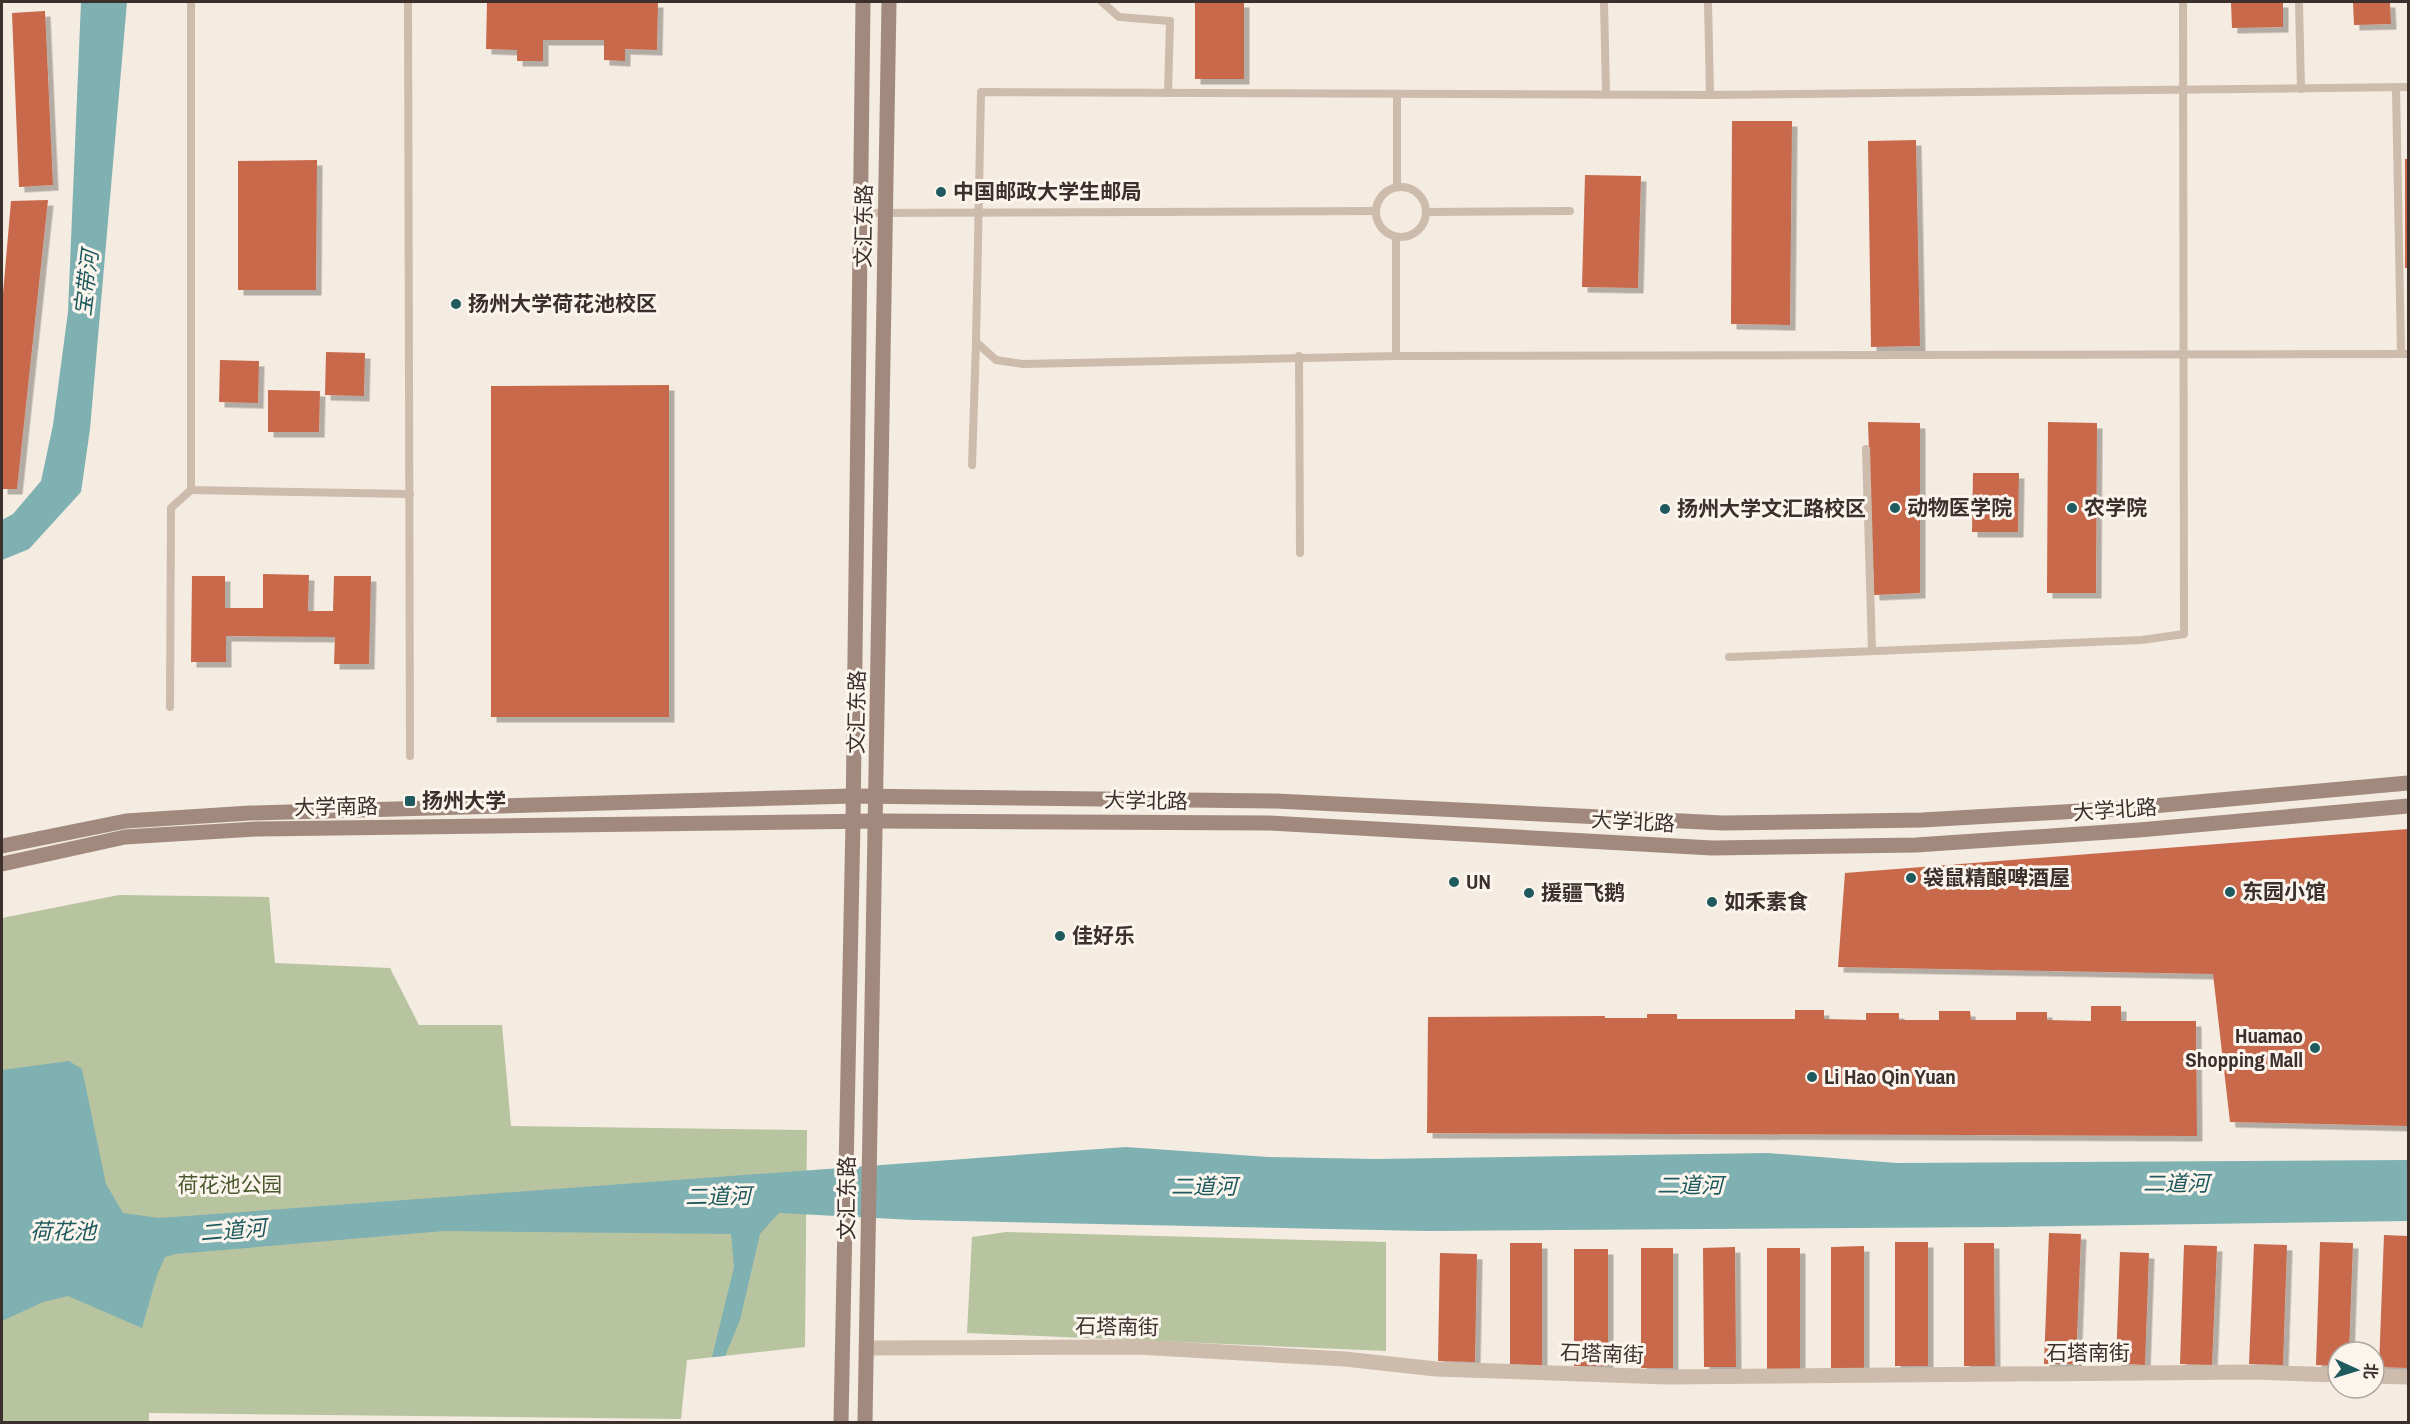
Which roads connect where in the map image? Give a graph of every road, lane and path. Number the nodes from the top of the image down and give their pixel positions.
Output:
1 (191, 2) edge
2 (408, 2) edge
3 (863, 2) edge
4 (889, 2) edge
5 (1102, 2) edge
6 (1605, 2) edge
7 (1708, 2) edge
8 (2183, 2) edge
9 (2299, 2) edge
10 (2409, 87) edge
11 (2396, 88) junction
12 (2301, 89) junction
13 (2183, 91) junction
14 (1168, 93) junction
15 (1397, 94) junction
16 (1606, 94) junction
17 (1710, 95) junction
18 (1396, 187) junction
19 (1376, 211) junction
20 (1426, 212) junction
21 (1570, 212) dead end
22 (859, 213) junction
23 (885, 213) junction
24 (980, 213) junction
25 (1396, 238) junction
26 (976, 342) junction
27 (2182, 354) junction
28 (2405, 354) edge
29 (1299, 356) junction
30 (1396, 356) junction
31 (1866, 449) dead end
32 (972, 465) dead end
33 (191, 490) junction
34 (410, 494) junction
35 (1300, 553) dead end
36 (1872, 651) junction
37 (1729, 657) dead end
38 (170, 707) dead end
39 (410, 756) dead end
40 (2409, 783) edge
41 (854, 796) junction
42 (877, 797) junction
43 (2409, 806) edge
44 (853, 821) junction
45 (877, 821) junction
46 (2, 846) edge
47 (2, 864) edge
48 (866, 1348) junction
49 (2326, 1375) edge
50 (2386, 1376) edge
51 (2409, 1377) edge
52 (841, 1422) edge
53 (865, 1422) edge

1 - 33 lane
2 - 34 lane
3 - 22 street, 文汇东路
4 - 23 street, 文汇东路
5 - 14 lane
6 - 16 lane
7 - 17 lane
8 - 13 lane
9 - 12 lane
10 - 11 lane
11 - 12 lane
11 - 28 lane
12 - 13 lane
13 - 17 lane
13 - 27 lane
14 - 15 lane
14 - 24 lane
15 - 16 lane
15 - 18 lane
16 - 17 lane
18 - 19 lane
18 - 20 lane
19 - 24 lane
19 - 25 lane
20 - 21 lane
20 - 25 lane
22 - 23 lane
22 - 41 street, 文汇东路
23 - 24 lane
23 - 42 street, 文汇东路
24 - 26 lane
25 - 30 lane
26 - 29 lane
26 - 32 lane
27 - 28 lane
27 - 30 lane
27 - 36 lane
29 - 30 lane
29 - 35 lane
31 - 36 lane
33 - 34 lane
33 - 38 lane
34 - 39 lane
36 - 37 lane
40 - 42 street, 大学北路
41 - 42 street, 大学北路
41 - 44 street, 文汇东路
41 - 46 street, 大学南路
42 - 45 street, 文汇东路
43 - 45 street, 大学北路
44 - 45 street, 大学北路
44 - 47 street, 大学南路
44 - 52 street, 文汇东路
45 - 48 street, 文汇东路
48 - 49 street, 石塔南街
48 - 53 street, 文汇东路
50 - 51 street

